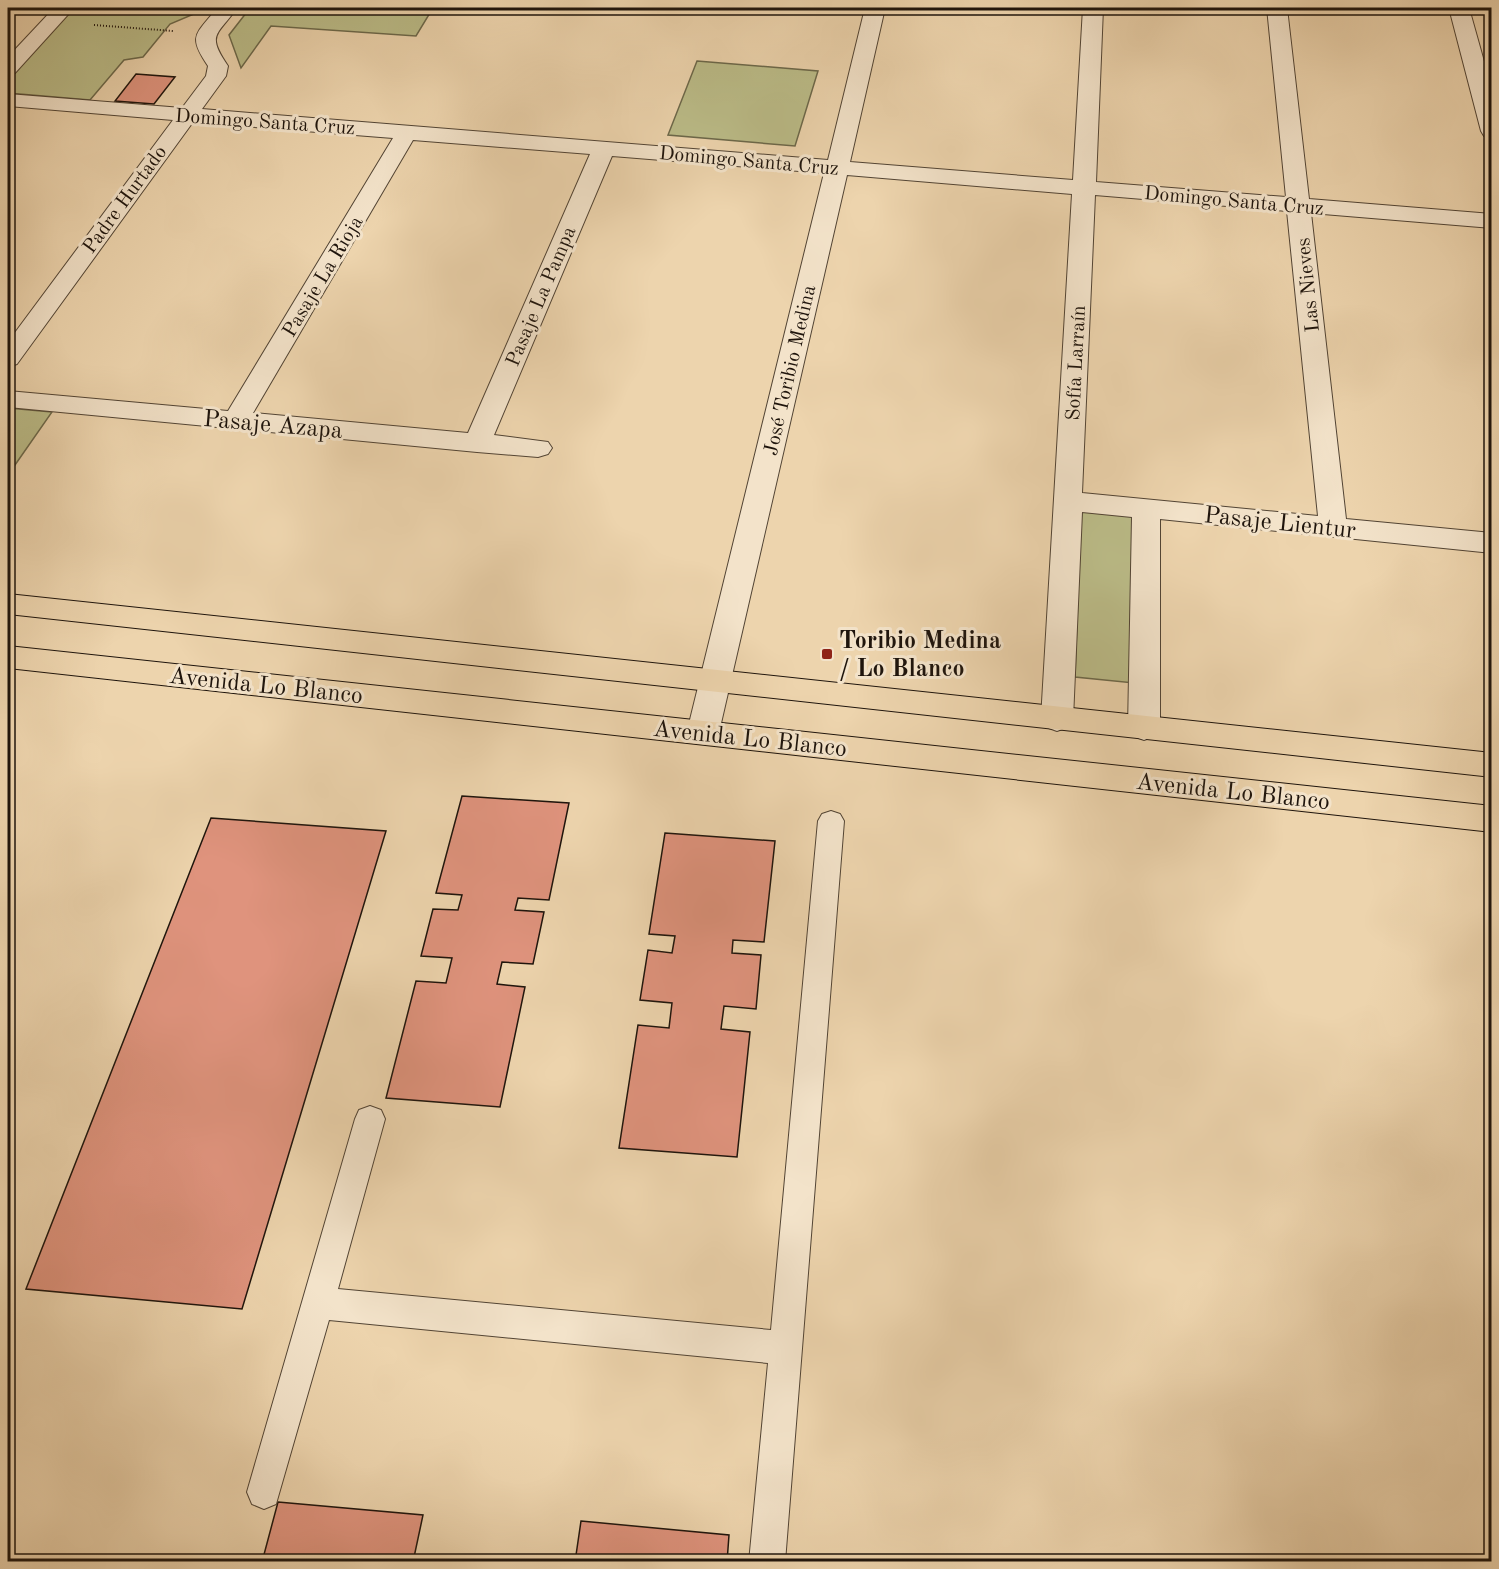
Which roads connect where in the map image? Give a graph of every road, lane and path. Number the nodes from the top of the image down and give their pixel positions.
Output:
1 (227, 8) edge
2 (875, 8) edge
3 (1093, 8) edge
4 (1277, 8) edge
5 (1459, 8) edge
6 (58, 15) edge
7 (207, 33) junction
8 (8, 69) edge
9 (8, 100) edge
10 (185, 115) junction
11 (1491, 131) edge
12 (407, 132) junction
13 (604, 148) junction
14 (837, 168) junction
15 (1084, 188) junction
16 (1298, 205) junction
17 (1491, 221) edge
18 (8, 359) edge
19 (8, 399) edge
20 (236, 420) junction
21 (477, 443) junction
22 (538, 448) dead end
23 (1068, 501) junction
24 (1146, 509) junction
25 (1333, 527) junction
26 (1491, 543) edge
27 (8, 604) edge
28 (8, 657) edge
29 (715, 682) junction
30 (1057, 719) junction
31 (1144, 728) junction
32 (703, 732) junction
33 (1491, 765) edge
34 (1491, 819) edge
35 (831, 821) dead end
36 (370, 1119) dead end
37 (318, 1303) junction
38 (785, 1348) junction
39 (264, 1492) dead end
40 (767, 1562) edge

1 - 7 street
2 - 14 street, José Toribio Medina
3 - 15 street, Sofía Larraín
4 - 16 street, Las Nieves
5 - 11 street
6 - 7 path
6 - 8 street
7 - 10 street, Padre Hurtado
9 - 10 street, Domingo Santa Cruz
10 - 12 street, Domingo Santa Cruz
10 - 18 street, Padre Hurtado
12 - 13 street, Domingo Santa Cruz
12 - 20 street, Pasaje La Rioja
13 - 14 street, Domingo Santa Cruz
13 - 21 street, Pasaje La Pampa
14 - 15 street, Domingo Santa Cruz
14 - 29 street, José Toribio Medina
15 - 16 street, Domingo Santa Cruz
15 - 23 street, Sofía Larraín
16 - 17 street, Domingo Santa Cruz
16 - 25 street, Las Nieves
19 - 20 street, Pasaje Azapa
20 - 21 street, Pasaje Azapa
21 - 22 street, Pasaje Azapa
23 - 24 street, Pasaje Lientur
23 - 30 street, Sofía Larraín
24 - 25 street, Pasaje Lientur
24 - 31 street
25 - 26 street, Pasaje Lientur
27 - 29 main road
28 - 32 main road, Avenida Lo Blanco
29 - 30 main road
29 - 32 street, José Toribio Medina
30 - 31 main road
31 - 33 main road
32 - 34 main road, Avenida Lo Blanco
35 - 38 lane
36 - 37 lane
37 - 38 lane
37 - 39 lane
38 - 40 lane

